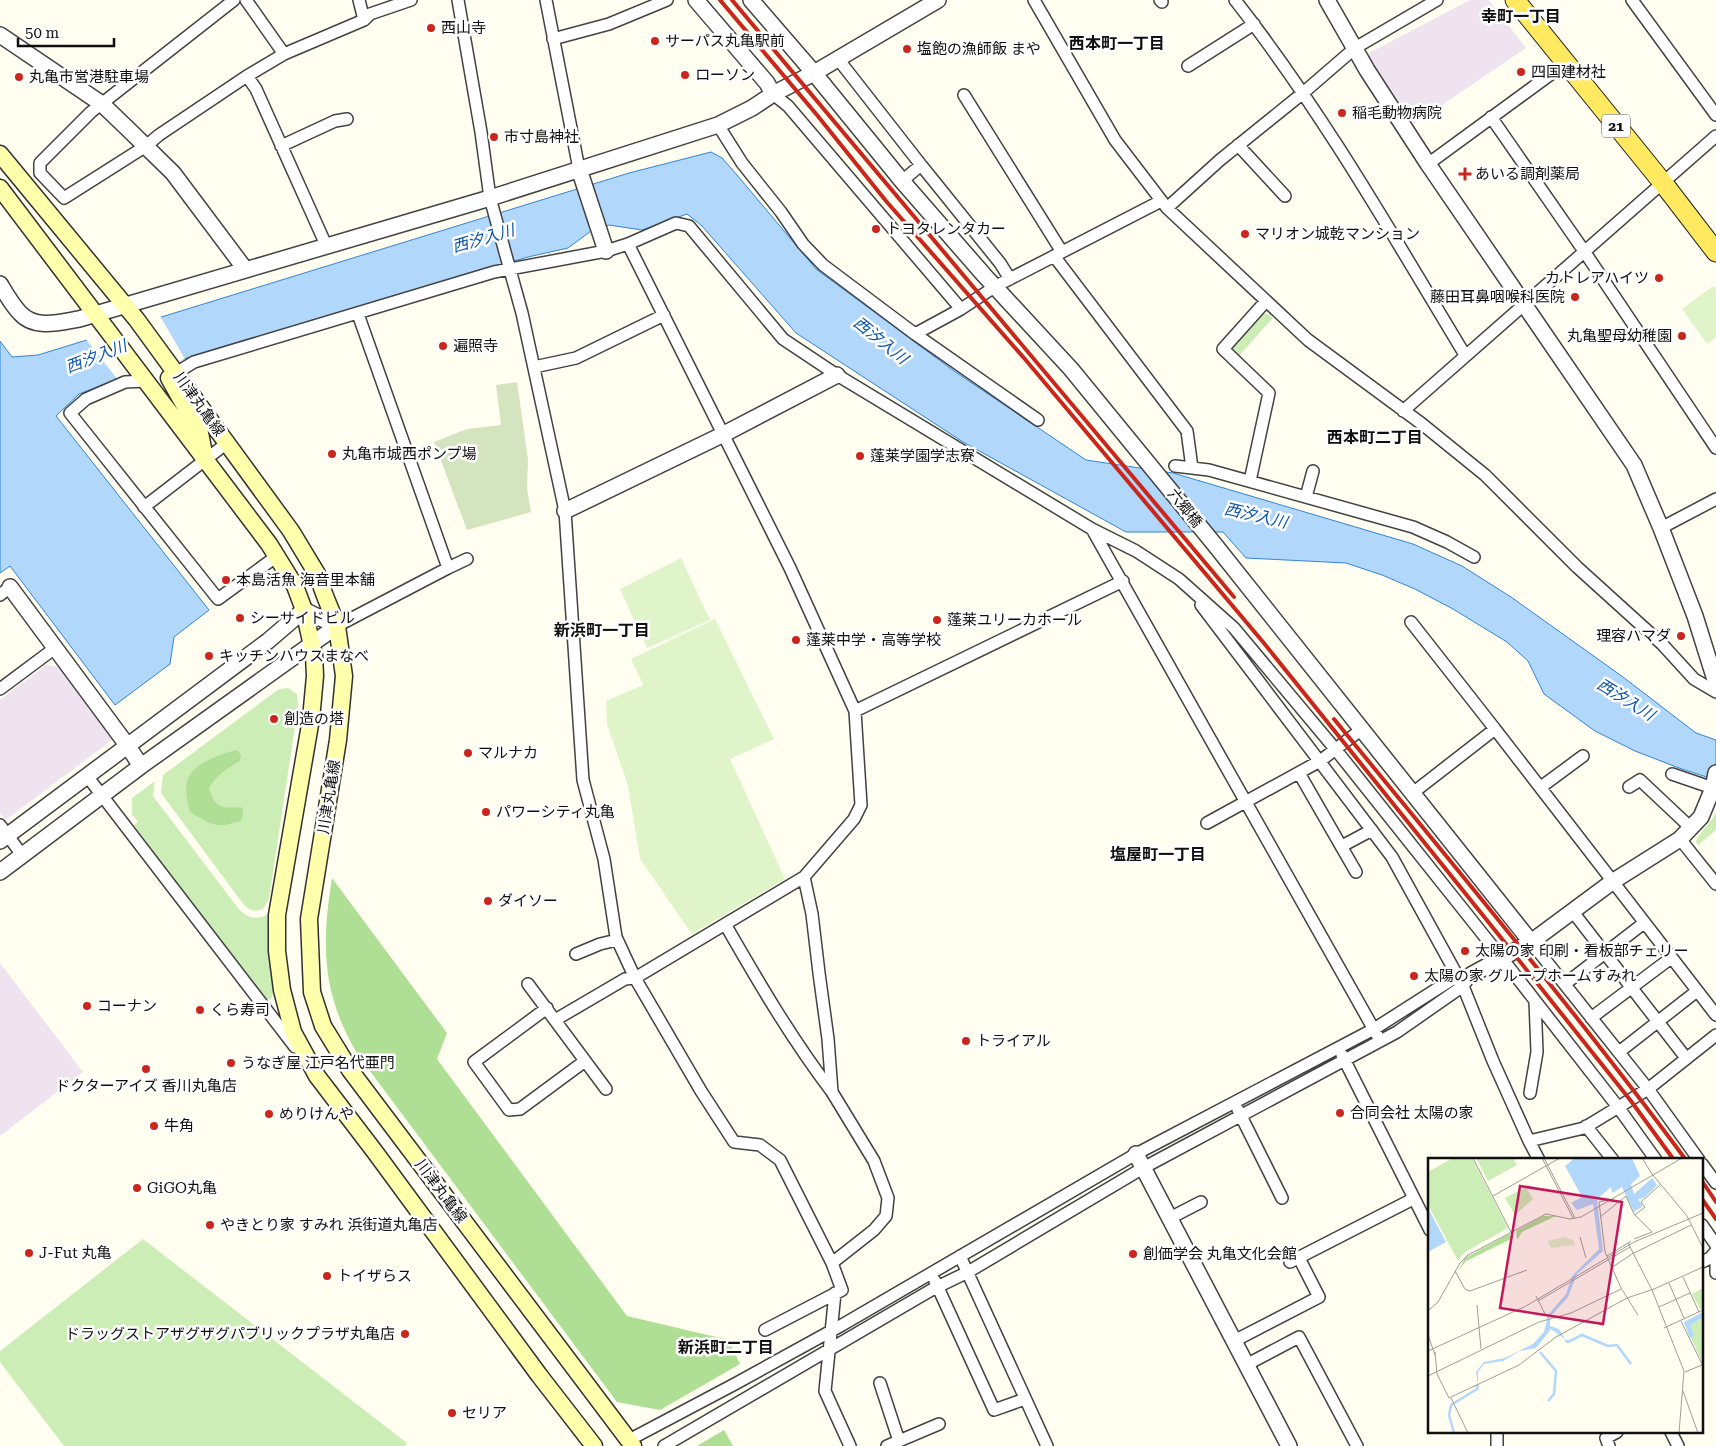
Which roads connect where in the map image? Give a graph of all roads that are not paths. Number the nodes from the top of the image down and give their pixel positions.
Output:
1 (234, 0) edge
2 (246, 0) edge
3 (359, 0) edge
4 (411, 0) edge
5 (458, 0) edge
6 (546, 0) edge
7 (667, 0) edge
8 (696, 0) edge
9 (751, 0) edge
10 (938, 0) edge
11 (1034, 0) edge
12 (1235, 0) edge
13 (1327, 0) edge
14 (1437, 0) edge
15 (1515, 0) edge
16 (1632, 0) edge
17 (920, 4) edge
18 (1417, 5) edge
19 (364, 20) junction
20 (1254, 24) junction
21 (0, 35) edge
22 (554, 39) junction
23 (1355, 48) junction
24 (284, 54) junction
25 (838, 59) junction
26 (1566, 63) junction
27 (1188, 66) dead end
28 (814, 73) junction
29 (247, 76) junction
30 (1303, 93) junction
31 (773, 94) junction
32 (964, 95) dead end
33 (102, 104) junction
34 (1716, 114) edge
35 (1491, 117) junction
36 (347, 118) dead end
37 (718, 125) junction
38 (1716, 136) edge
39 (1238, 145) junction
40 (146, 146) junction
41 (281, 146) junction
42 (0, 154) edge
43 (1428, 164) junction
44 (921, 165) junction
45 (579, 169) junction
46 (902, 181) junction
47 (1662, 183) junction
48 (0, 188) edge
49 (1285, 196) dead end
50 (491, 203) junction
51 (1164, 204) junction
52 (628, 244) junction
53 (326, 245) junction
54 (606, 251) junction
55 (1584, 251) junction
56 (1716, 252) edge
57 (1058, 254) junction
58 (245, 269) junction
59 (509, 269) junction
60 (1010, 279) junction
61 (0, 284) edge
62 (996, 286) junction
63 (1266, 301) junction
64 (1524, 304) junction
65 (961, 309) junction
66 (95, 313) junction
67 (128, 313) junction
68 (358, 314) junction
69 (664, 316) junction
70 (916, 334) junction
71 (1465, 355) junction
72 (534, 368) junction
73 (172, 372) junction
74 (836, 375) junction
75 (142, 376) junction
76 (1403, 411) junction
77 (1038, 420) dead end
78 (724, 434) junction
79 (227, 443) junction
80 (1716, 448) edge
81 (205, 460) junction
82 (1174, 466) dead end
83 (1192, 468) junction
84 (1313, 472) dead end
85 (1250, 481) junction
86 (1306, 497) junction
87 (1716, 499) edge
88 (144, 506) junction
89 (565, 511) junction
90 (1661, 528) junction
91 (1092, 529) junction
92 (276, 556) junction
93 (1474, 557) dead end
94 (467, 559) dead end
95 (448, 568) junction
96 (1178, 578) junction
97 (1122, 582) junction
98 (5, 591) edge
99 (304, 610) junction
100 (1411, 622) dead end
101 (337, 626) junction
102 (312, 644) junction
103 (55, 648) junction
104 (1716, 683) edge
105 (0, 690) edge
106 (1716, 692) edge
107 (855, 710) junction
108 (1362, 729) junction
109 (1494, 729) junction
110 (128, 745) junction
111 (1336, 750) junction
112 (1583, 756) dead end
113 (1320, 761) junction
114 (141, 766) junction
115 (1300, 773) junction
116 (1672, 774) dead end
117 (87, 776) junction
118 (1715, 783) edge
119 (1541, 787) junction
120 (1629, 787) dead end
121 (1414, 792) junction
122 (102, 795) junction
123 (1246, 801) junction
124 (1206, 823) dead end
125 (1372, 830) junction
126 (1685, 833) junction
127 (2, 834) edge
128 (1342, 846) junction
129 (22, 855) junction
130 (0, 872) edge
131 (1356, 872) dead end
132 (804, 877) junction
133 (1612, 882) junction
134 (1716, 884) edge
135 (1572, 912) junction
136 (1644, 923) junction
137 (725, 924) junction
138 (617, 940) junction
139 (1531, 942) junction
140 (576, 954) dead end
141 (1605, 954) junction
142 (1501, 957) junction
143 (1671, 958) junction
144 (635, 978) junction
145 (1464, 980) junction
146 (528, 984) dead end
147 (1565, 984) junction
148 (1632, 987) junction
149 (1697, 991) junction
150 (1535, 1000) junction
151 (547, 1008) junction
152 (1716, 1015) edge
153 (1591, 1018) junction
154 (555, 1020) junction
155 (1658, 1021) junction
156 (1374, 1029) junction
157 (1716, 1035) edge
158 (1380, 1041) junction
159 (1338, 1048) junction
160 (1619, 1052) junction
161 (1686, 1058) junction
162 (1345, 1060) junction
163 (585, 1061) junction
164 (317, 1076) junction
165 (606, 1089) dead end
166 (1648, 1089) junction
167 (832, 1092) junction
168 (1530, 1093) dead end
169 (1234, 1102) junction
170 (1618, 1107) junction
171 (1241, 1116) junction
172 (1586, 1126) junction
173 (1529, 1142) junction
174 (1136, 1154) junction
175 (1538, 1158) edge
176 (1611, 1158) edge
177 (1655, 1158) edge
178 (1698, 1158) edge
179 (1704, 1167) edge
180 (1144, 1168) junction
181 (1716, 1184) edge
182 (1282, 1198) dead end
183 (1413, 1199) junction
184 (1201, 1202) dead end
185 (1170, 1218) junction
186 (1428, 1226) edge
187 (1704, 1228) edge
188 (1716, 1245) edge
189 (1716, 1251) edge
190 (960, 1256) junction
191 (1704, 1261) edge
192 (832, 1263) junction
193 (1716, 1265) edge
194 (968, 1272) junction
195 (931, 1273) junction
196 (1716, 1273) edge
197 (937, 1287) junction
198 (835, 1293) junction
199 (765, 1330) dead end
200 (831, 1331) junction
201 (1234, 1341) junction
202 (828, 1351) junction
203 (1246, 1365) junction
204 (880, 1383) dead end
205 (1025, 1399) junction
206 (939, 1424) dead end
207 (1613, 1434) edge
208 (1672, 1434) edge
209 (899, 1441) junction
210 (628, 1444) edge
211 (594, 1446) edge
212 (664, 1446) edge
213 (850, 1446) edge
214 (887, 1446) edge
215 (1047, 1446) edge
216 (1289, 1446) edge
217 (1357, 1446) edge
218 (1609, 1446) edge
219 (1678, 1446) edge

1 - 33 street
2 - 24 street
3 - 19 street
4 - 19 street
5 - 50 street
6 - 22 street
7 - 22 street
8 - 31 street
9 - 28 street, 六郷橋
10 - 17 street
11 - 51 street
12 - 20 street
13 - 23 street
14 - 18 street
15 - 26 main road, 21
16 - 34 street
17 - 25 street
18 - 23 street
19 - 24 street
20 - 27 street
20 - 30 street
21 - 33 street
22 - 45 street
23 - 30 street
23 - 43 street
24 - 29 street
25 - 28 street
25 - 44 street
26 - 35 street
26 - 47 main road, 21
28 - 31 street
28 - 46 street, 六郷橋
29 - 40 street
29 - 41 street
30 - 39 street
30 - 71 street
31 - 37 street
31 - 65 street
32 - 57 street
33 - 40 street
33 - 40 street
35 - 43 street
35 - 55 street
36 - 41 street
37 - 45 street
37 - 70 street
38 - 47 street
39 - 49 street
39 - 51 street
40 - 58 street
41 - 53 street
42 - 67 main road, 川津丸亀線
43 - 64 street
44 - 46 street
44 - 60 street
45 - 50 street
45 - 54 street
46 - 62 street, 六郷橋
47 - 55 street
47 - 56 main road, 21
48 - 66 main road, 川津丸亀線
50 - 53 street
50 - 59 street
51 - 57 street
51 - 63 street
52 - 54 street
52 - 69 street
52 - 74 street
53 - 58 street
54 - 59 street
55 - 64 street
55 - 80 street
57 - 60 street
57 - 83 street
58 - 67 street
59 - 68 street
59 - 72 street
60 - 62 street
61 - 66 street
62 - 65 street
62 - 108 street, 六郷橋
63 - 76 street
63 - 85 street
64 - 71 street
64 - 90 street
65 - 70 street
66 - 67 street
66 - 75 main road, 川津丸亀線
67 - 73 main road, 川津丸亀線
68 - 73 street
68 - 95 street
69 - 72 street
69 - 78 street
70 - 77 street
71 - 76 street
72 - 89 street
73 - 79 main road, 川津丸亀線
73 - 81 main road
74 - 78 street
74 - 91 street
75 - 81 main road, 川津丸亀線
75 - 88 street
76 - 106 street
78 - 89 street
78 - 107 street
79 - 81 street
79 - 101 main road, 川津丸亀線
81 - 88 street
81 - 92 main road, 川津丸亀線
82 - 83 street
83 - 85 street
84 - 86 street
85 - 86 street
86 - 93 street
87 - 90 street
88 - 92 street
89 - 138 street
90 - 104 street
91 - 96 street
91 - 97 street
92 - 99 main road, 川津丸亀線
94 - 95 street
95 - 101 street
96 - 111 street
96 - 113 street
97 - 107 street
97 - 123 street
98 - 103 street
99 - 101 street
99 - 102 main road, 川津丸亀線
99 - 110 street
100 - 109 street
101 - 102 street
101 - 210 main road, 川津丸亀線
102 - 114 street
102 - 164 main road, 川津丸亀線
103 - 105 street
103 - 110 street
107 - 132 street
108 - 111 street
108 - 121 street, 六郷橋
109 - 119 street
109 - 121 street
110 - 114 street
110 - 117 street
111 - 113 street
111 - 142 street
112 - 119 street
113 - 115 street
113 - 125 street
114 - 122 street
115 - 123 street
115 - 128 street
116 - 118 street
117 - 122 street
117 - 127 street
118 - 126 street
119 - 133 street
120 - 126 street
121 - 139 street, 六郷橋
122 - 129 street
122 - 164 street
123 - 124 street
123 - 156 street
125 - 128 street
125 - 145 street
126 - 133 street
126 - 134 street
127 - 129 street
128 - 131 street
129 - 130 street
132 - 137 street
132 - 167 street
133 - 135 street
133 - 136 street
135 - 139 street
135 - 141 street
136 - 141 street
136 - 143 street
137 - 144 street
137 - 167 street
138 - 140 street
138 - 144 street
139 - 142 street
139 - 147 street
141 - 147 street
141 - 148 street
142 - 145 street
142 - 150 street
143 - 148 street
143 - 149 street
144 - 154 street
144 - 192 street
145 - 156 street
145 - 158 street
145 - 173 street
146 - 151 street
147 - 153 street
148 - 153 street
148 - 155 street
149 - 152 street
149 - 155 street
150 - 168 street
150 - 170 street
151 - 154 street
151 - 163 street
153 - 160 street
154 - 163 street
155 - 160 street
155 - 161 street
156 - 158 street
156 - 159 street
157 - 161 street
158 - 162 street
159 - 162 street
159 - 169 street
160 - 166 street
161 - 166 street
162 - 171 street
162 - 183 street
163 - 165 street
164 - 211 main road, 川津丸亀線
166 - 170 street
166 - 178 street
167 - 192 street
169 - 171 street
169 - 174 street
170 - 172 street
170 - 177 street
171 - 180 street
171 - 182 street
172 - 173 street
172 - 176 street
173 - 175 street
174 - 180 street
174 - 190 street
179 - 181 street
180 - 185 street
180 - 194 street
183 - 186 street
183 - 201 street
184 - 185 street
185 - 201 street
187 - 188 street
189 - 191 street
190 - 194 street
190 - 195 street
192 - 198 street
193 - 196 street
194 - 197 street
194 - 205 street
195 - 197 street
195 - 200 street
197 - 202 street
197 - 205 street
198 - 199 street
198 - 200 street
200 - 202 street
200 - 210 street
201 - 203 street
202 - 212 street
202 - 213 street
203 - 216 street
203 - 217 street
204 - 209 street
205 - 215 street
206 - 209 street
207 - 218 street
208 - 219 street
209 - 214 street

